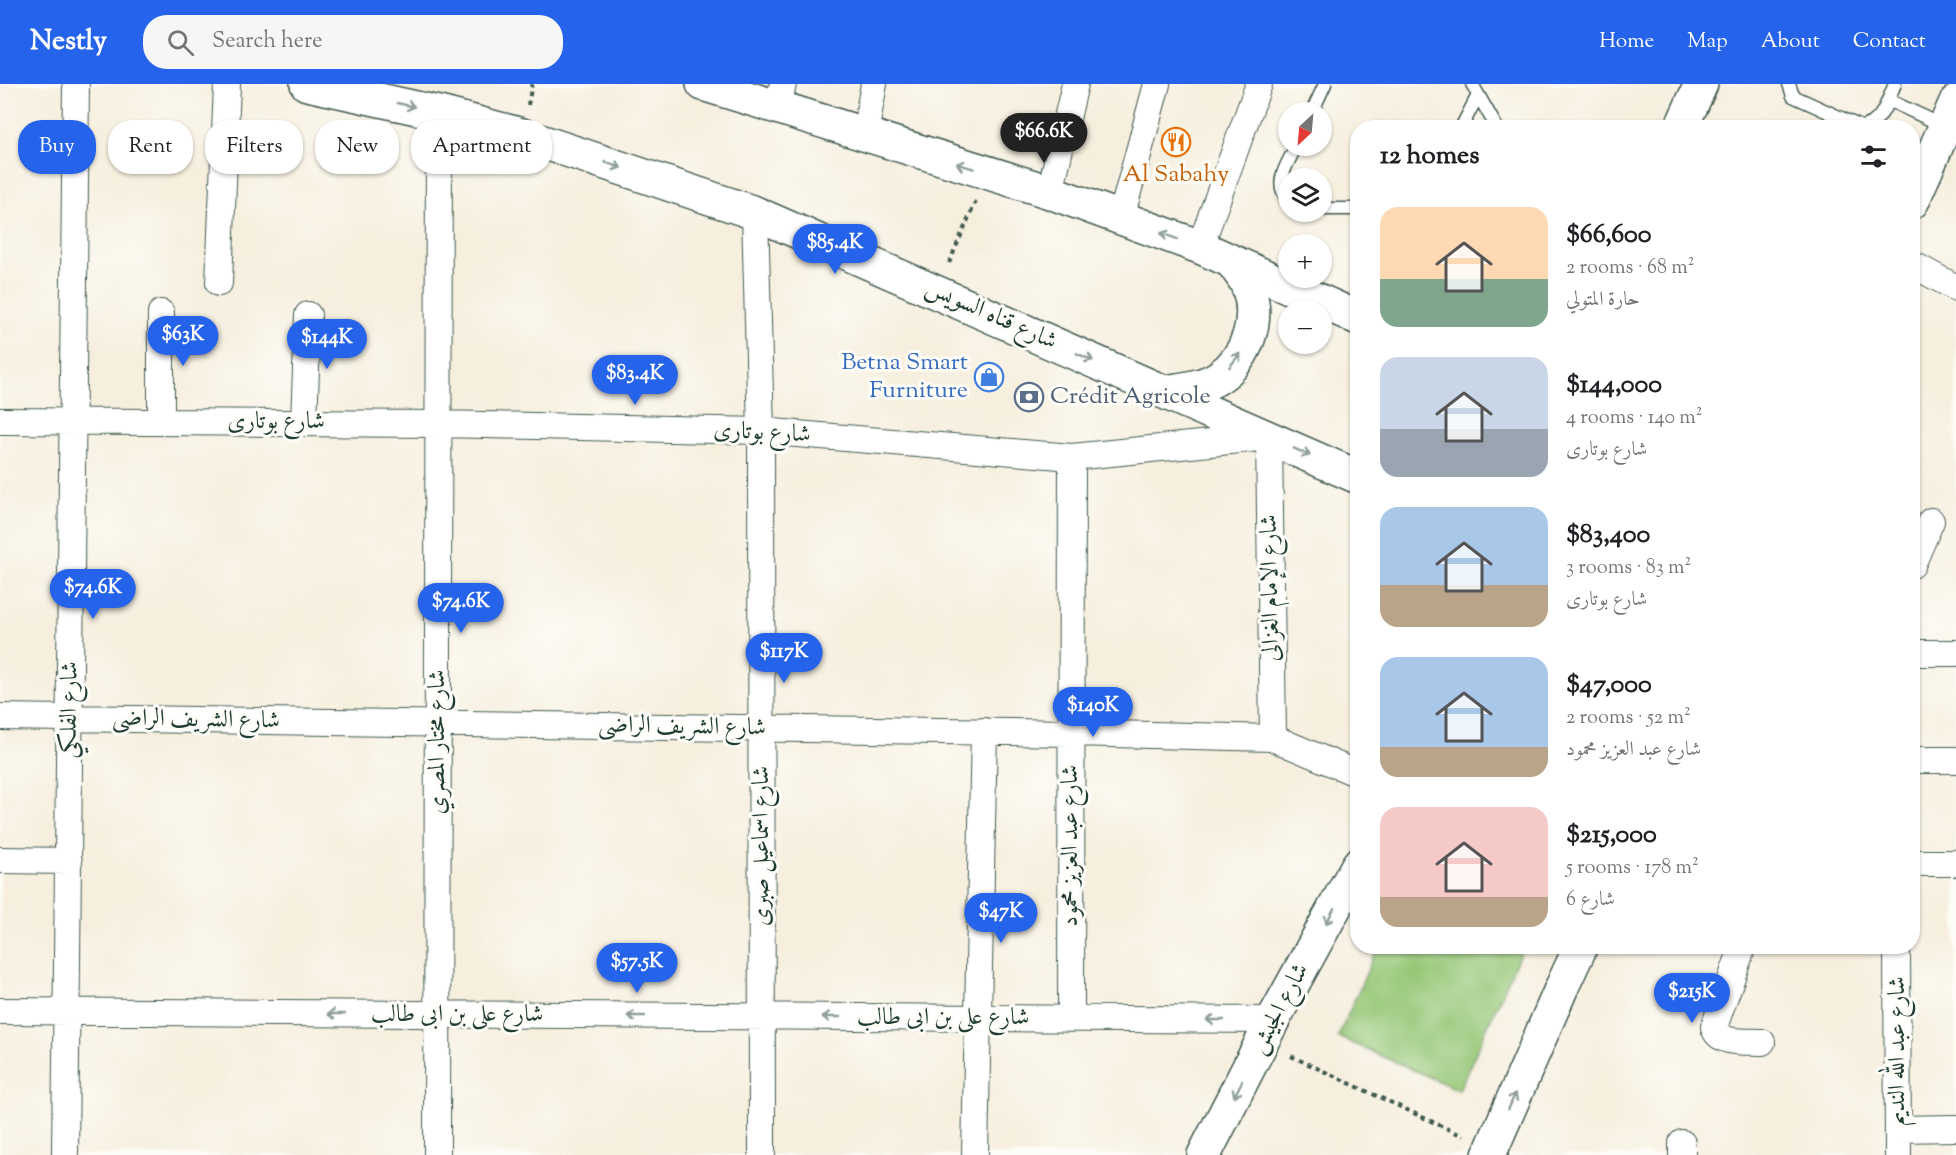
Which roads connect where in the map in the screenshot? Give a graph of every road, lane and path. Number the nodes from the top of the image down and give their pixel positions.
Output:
1 (75, 84) edge
2 (227, 84) edge
3 (307, 84) edge
4 (703, 84) edge
5 (874, 84) edge
6 (1075, 84) edge
7 (1157, 84) edge
8 (1258, 84) edge
9 (1325, 84) edge
10 (1701, 84) edge
11 (1789, 84) edge
12 (1895, 84) edge
13 (1475, 89) edge
14 (781, 96) edge
15 (1888, 100) junction
16 (1317, 102) edge
17 (439, 113) junction
18 (1951, 114) edge
19 (1464, 120) edge
20 (1492, 120) edge
21 (1685, 120) edge
22 (1846, 120) edge
23 (1877, 120) edge
24 (865, 134) junction
25 (988, 173) junction
26 (1920, 184) edge
27 (1050, 192) junction
28 (1332, 209) edge
29 (1350, 209) edge
30 (755, 213) junction
31 (1121, 219) junction
32 (1200, 247) junction
33 (1233, 263) junction
34 (1920, 268) edge
35 (219, 284) dead end
36 (1956, 288) edge
37 (937, 291) junction
38 (161, 313) dead end
39 (1350, 314) edge
40 (308, 315) dead end
41 (1166, 392) junction
42 (0, 420) edge
43 (73, 421) junction
44 (161, 422) junction
45 (304, 423) junction
46 (440, 424) junction
47 (761, 431) junction
48 (1269, 437) junction
49 (1072, 457) junction
50 (1350, 473) edge
51 (1931, 521) dead end
52 (1920, 546) edge
53 (1920, 653) edge
54 (1956, 653) edge
55 (0, 717) edge
56 (70, 718) junction
57 (438, 724) junction
58 (762, 728) junction
59 (984, 731) junction
60 (1072, 733) junction
61 (1273, 738) junction
62 (1920, 760) edge
63 (1956, 760) edge
64 (1350, 771) edge
65 (0, 860) edge
66 (69, 861) junction
67 (1920, 863) edge
68 (1956, 863) edge
69 (1350, 880) edge
70 (1577, 954) edge
71 (1740, 954) edge
72 (1897, 954) edge
73 (0, 1011) edge
74 (68, 1012) junction
75 (438, 1015) junction
76 (762, 1017) junction
77 (978, 1018) junction
78 (1071, 1019) junction
79 (1267, 1031) junction
80 (1762, 1042) dead end
81 (1956, 1128) edge
82 (1898, 1129) junction
83 (1490, 1152) edge
84 (65, 1155) edge
85 (437, 1155) edge
86 (762, 1155) edge
87 (975, 1155) edge
88 (1204, 1155) edge
89 (1898, 1155) edge

1 - 43 street, شارع الفلكي
2 - 35 street
3 -> 17 main road, شارع قناه السويس
4 - 14 main road
5 - 24 street
6 - 27 street
7 - 31 street
8 - 32 street
9 - 16 lane
10 - 21 main road
11 - 22 lane
12 - 15 lane
13 - 19 lane
13 - 20 lane
14 - 24 main road
15 - 18 lane
15 - 23 lane
17 -> 30 main road, شارع قناه السويس
17 - 46 street, شارع مختار المصري
18 - 26 main road
25 -> 24 main road
25 - 27 main road
25 - 37 path
27 - 31 main road
28 - 29 lane
30 - 37 main road, شارع قناه السويس
30 - 47 street, شارع اسماعيل صبرى
32 -> 31 main road
32 - 33 main road
33 - 39 main road
41 -> 33 main road
34 - 36 street
37 -> 41 main road, شارع قناه السويس
38 - 44 street
40 - 45 street
41 - 48 main road, شارع قناه السويس
42 - 43 street, شارع بوتارى
43 - 44 street, شارع بوتارى
43 - 56 street, شارع الفلكي
44 - 45 street, شارع بوتارى
45 - 46 street, شارع بوتارى
46 - 47 street, شارع بوتارى
46 - 57 street, شارع مختار المصري
47 - 49 street, شارع بوتارى
47 - 58 street, شارع اسماعيل صبرى
48 - 49 street, شارع بوتارى
48 -> 50 main road, شارع قناه السويس
48 - 61 street, شارع الإمام الغزالى
49 - 60 street, شارع عبد العزيز محمود
51 - 52 street
53 - 54 street
55 - 56 street, شارع الشريف الراضى
56 - 57 street, شارع الشريف الراضى
56 - 66 street, شارع الفلكي
57 - 58 street, شارع الشريف الراضى
57 - 75 street, شارع مختار المصري
58 - 59 street, شارع الشريف الراضى
58 - 76 street, شارع اسماعيل صبرى
59 - 60 street, شارع الشريف الراضى
59 - 77 street
60 - 61 street, شارع الشريف الراضى
60 - 78 street, شارع عبد العزيز محمود
61 - 64 street, شارع الشريف الراضى
62 - 63 street
65 - 66 street
66 - 74 street, شارع الفلكي
67 - 68 street
69 -> 79 main road, شارع الجيش
83 -> 70 main road
71 - 80 street
72 - 82 street, شارع عبد الله النديم
73 - 74 street, شارع على بن ابى طالب
75 -> 74 street, شارع على بن ابى طالب
74 - 84 street, شارع الفلكي
76 -> 75 street, شارع على بن ابى طالب
75 - 85 street, شارع مختار المصري
77 -> 76 street, شارع على بن ابى طالب
76 - 86 street, شارع اسماعيل صبرى
77 - 78 street, شارع على بن ابى طالب
77 - 87 street
79 -> 78 street, شارع على بن ابى طالب
79 - 83 path
79 -> 88 main road, شارع الجيش
81 - 82 street
82 - 89 street, شارع عبد الله النديم

